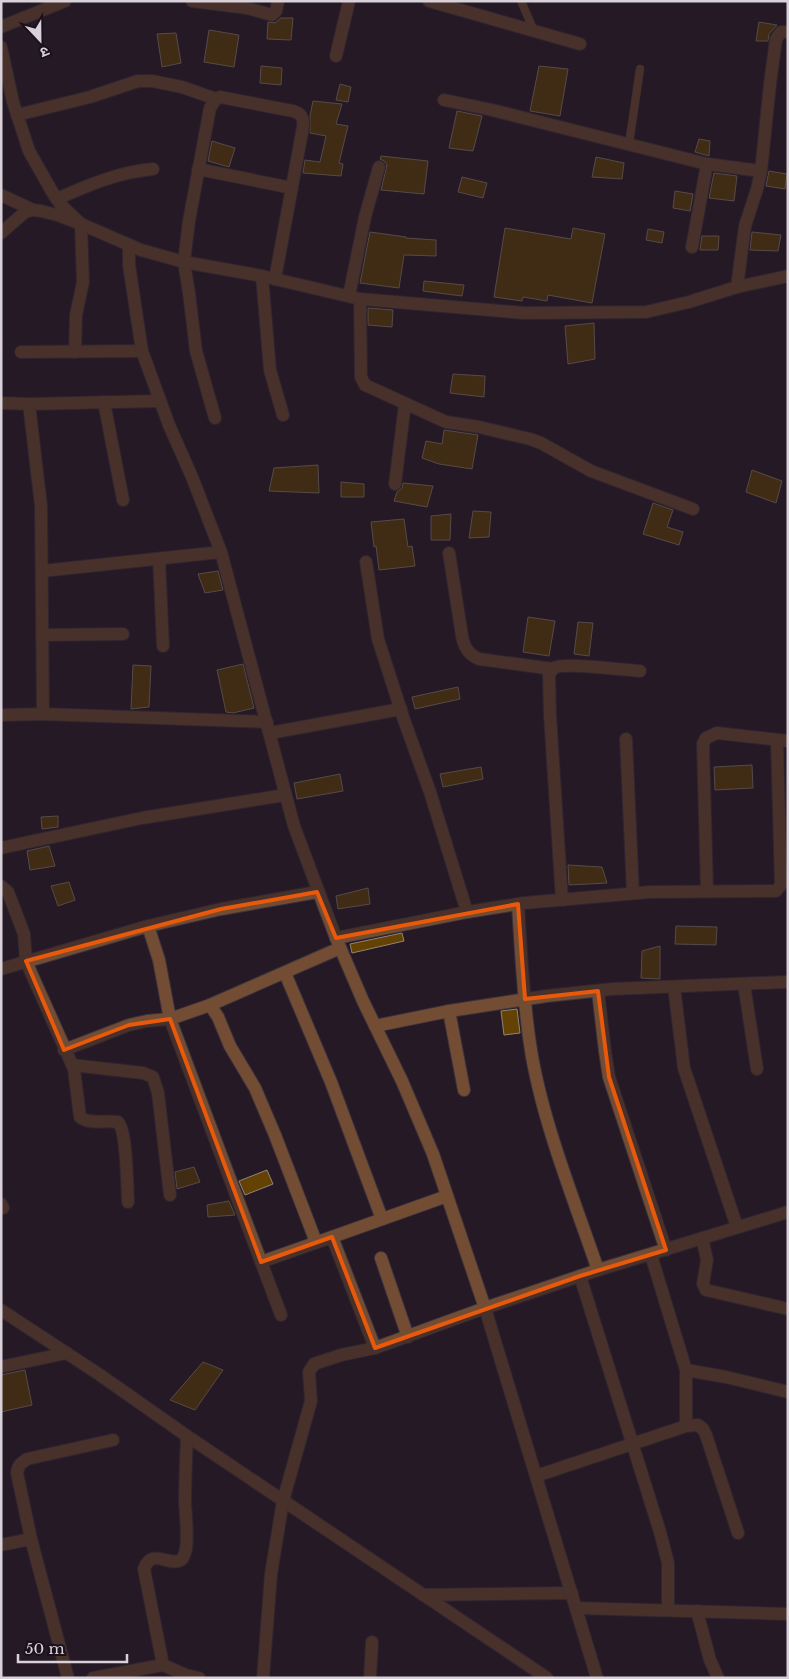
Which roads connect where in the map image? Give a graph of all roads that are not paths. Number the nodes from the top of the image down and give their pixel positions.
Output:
1 (65, 1) edge
2 (192, 1) edge
3 (278, 1) edge
4 (349, 1) edge
5 (428, 1) edge
6 (521, 1) edge
7 (1, 27) edge
8 (534, 32) junction
9 (788, 32) edge
10 (580, 44) dead end
11 (1, 47) edge
12 (336, 56) dead end
13 (640, 69) dead end
14 (216, 99) junction
15 (444, 100) dead end
16 (17, 114) junction
17 (629, 144) junction
18 (707, 164) junction
19 (379, 167) dead end
20 (153, 169) dead end
21 (198, 169) junction
22 (760, 171) junction
23 (292, 188) junction
24 (1, 195) edge
25 (57, 199) junction
26 (33, 210) junction
27 (81, 224) junction
28 (1, 233) edge
29 (129, 245) junction
30 (692, 247) dead end
31 (184, 262) junction
32 (262, 276) junction
33 (788, 276) edge
34 (275, 279) junction
35 (737, 287) junction
36 (355, 297) junction
37 (142, 351) junction
38 (22, 352) dead end
39 (75, 352) junction
40 (159, 401) junction
41 (104, 402) junction
42 (1, 403) edge
43 (30, 404) junction
44 (405, 404) junction
45 (283, 415) dead end
46 (215, 418) dead end
47 (395, 484) dead end
48 (123, 500) dead end
49 (693, 509) dead end
50 (221, 552) junction
51 (449, 553) dead end
52 (159, 559) junction
53 (366, 562) dead end
54 (42, 571) junction
55 (123, 634) dead end
56 (42, 635) junction
57 (163, 646) dead end
58 (553, 669) junction
59 (640, 671) dead end
60 (401, 709) junction
61 (42, 714) junction
62 (1, 715) edge
63 (268, 728) junction
64 (626, 739) dead end
65 (782, 741) edge
66 (285, 795) junction
67 (1, 848) edge
68 (1, 886) edge
69 (707, 891) junction
70 (318, 892) junction
71 (633, 893) junction
72 (562, 900) junction
73 (518, 904) junction
74 (467, 912) junction
75 (148, 926) junction
76 (338, 943) junction
77 (26, 961) junction
78 (1, 969) edge
79 (285, 973) junction
80 (785, 982) dead end
81 (744, 984) junction
82 (674, 987) junction
83 (598, 991) junction
84 (525, 999) junction
85 (210, 1006) junction
86 (449, 1011) junction
87 (170, 1019) junction
88 (375, 1026) junction
89 (64, 1050) junction
90 (72, 1065) junction
91 (757, 1069) dead end
92 (464, 1090) dead end
93 (170, 1195) dead end
94 (447, 1196) junction
95 (128, 1202) dead end
96 (788, 1212) edge
97 (382, 1219) junction
98 (737, 1227) junction
99 (332, 1237) junction
100 (702, 1238) junction
101 (316, 1242) junction
102 (666, 1250) junction
103 (651, 1255) junction
104 (381, 1258) dead end
105 (261, 1262) junction
106 (598, 1270) junction
107 (580, 1276) junction
108 (485, 1308) junction
109 (788, 1309) edge
110 (1, 1310) edge
111 (281, 1314) dead end
112 (408, 1337) junction
113 (375, 1348) junction
114 (67, 1353) junction
115 (1, 1367) edge
116 (686, 1370) junction
117 (788, 1392) edge
118 (686, 1426) junction
119 (187, 1436) junction
120 (113, 1440) dead end
121 (632, 1444) junction
122 (536, 1476) junction
123 (283, 1502) junction
124 (738, 1533) dead end
125 (31, 1539) junction
126 (1, 1545) edge
127 (572, 1593) junction
128 (423, 1595) junction
129 (577, 1608) junction
130 (668, 1610) junction
131 (697, 1611) junction
132 (788, 1614) edge
133 (372, 1642) dead end
134 (163, 1665) junction
135 (68, 1678) edge
136 (93, 1678) edge
137 (199, 1678) edge
138 (263, 1678) edge
139 (370, 1678) edge
140 (547, 1678) edge
141 (597, 1678) edge
142 (718, 1678) edge

1 - 7 street
2 - 3 street
4 - 12 street
5 - 8 street
6 - 8 lane
8 - 10 street
9 - 22 street
11 - 16 street
13 - 17 lane
14 - 16 street
14 - 21 street
14 - 23 street
15 - 17 street
16 - 25 street
17 - 18 street
18 - 22 street
18 - 30 street
19 - 36 street
20 - 25 street
21 - 23 street
21 - 31 street
22 - 35 street
23 - 34 street
24 - 26 street
25 - 27 street
26 - 27 street
26 - 28 street
27 - 29 street
27 - 39 street
29 - 31 street
29 - 37 street
31 - 32 street
31 - 46 street
32 - 34 street
32 - 45 street
33 - 35 street
34 - 36 street
35 - 36 street
36 - 44 street
37 - 39 street
37 - 40 street
38 - 39 street
40 - 41 street
40 - 50 street
41 - 43 street
41 - 48 street
42 - 43 street
43 - 54 street
44 - 47 street
44 - 49 street
50 - 52 street
50 - 63 street
51 - 58 street
52 - 54 street
52 - 57 street
53 - 60 street
54 - 56 street
55 - 56 street
56 - 61 street
58 - 59 street
58 - 72 street
60 - 63 street
60 - 74 street
61 - 62 street
61 - 63 street
63 - 66 street
64 - 71 street
65 - 69 street
65 - 69 street
66 - 67 street
66 - 70 street
68 - 77 street
69 - 71 street
70 - 75 street
70 - 76 street
71 - 72 street
72 - 73 street
73 - 74 street
73 - 84 street
74 - 76 street
75 - 77 street
75 - 87 street
76 - 79 street
76 - 88 street
77 - 78 street
77 - 89 street
79 - 85 street
79 - 97 street
80 - 81 street
81 - 82 street
81 - 91 street
82 - 83 street
82 - 98 street
83 - 84 street
83 - 102 street
84 - 86 street
84 - 106 street
85 - 87 street
85 - 101 street
86 - 88 street
86 - 92 street
87 - 89 street
87 - 105 street
88 - 94 street
89 - 90 street
90 - 93 street
90 - 95 street
94 - 97 street
94 - 108 street
96 - 98 street
97 - 99 street
98 - 100 street
99 - 101 street
99 - 113 street
100 - 102 street
100 - 109 street
101 - 105 street
102 - 103 street
103 - 106 street
103 - 116 street
104 - 112 street
105 - 111 street
106 - 107 street
107 - 108 street
107 - 121 street
108 - 112 street
108 - 122 street
110 - 114 street
112 - 113 street
113 - 123 street
114 - 115 street
114 - 119 street
116 - 117 street
116 - 118 street
118 - 121 street
118 - 124 street
119 - 123 street
119 - 134 street
120 - 125 street
121 - 122 street
121 - 130 street
122 - 127 street
123 - 128 street
123 - 138 street
125 - 126 street
125 - 135 street
127 - 128 street
127 - 129 street
128 - 140 street
129 - 130 street
129 - 141 street
130 - 131 street
131 - 132 street
131 - 142 street
133 - 139 street
134 - 136 street
134 - 137 street

